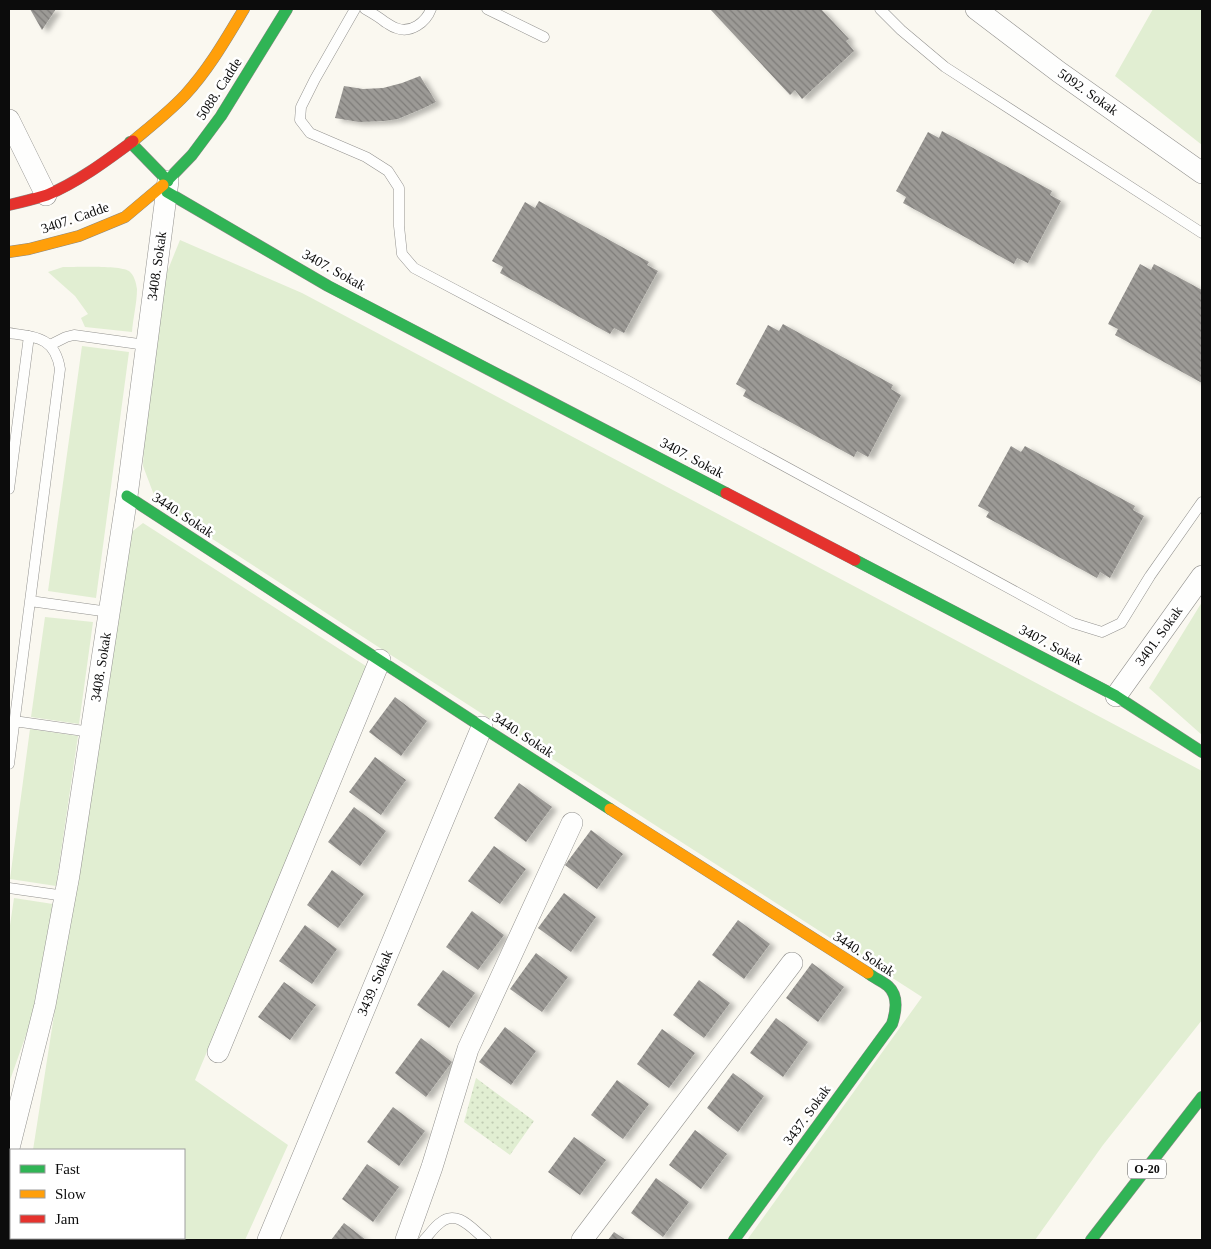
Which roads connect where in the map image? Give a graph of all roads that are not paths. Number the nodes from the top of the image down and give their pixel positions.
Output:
1 (244, 9) edge
2 (287, 9) edge
3 (355, 9) edge
4 (365, 9) edge
5 (431, 9) edge
6 (487, 9) edge
7 (880, 9) edge
8 (976, 9) edge
9 (544, 37) dead end
10 (9, 120) edge
11 (130, 142) junction
12 (1202, 172) edge
13 (167, 187) junction
14 (46, 195) junction
15 (9, 205) edge
16 (1202, 232) edge
17 (9, 252) edge
18 (9, 333) edge
19 (29, 336) junction
20 (50, 345) junction
21 (146, 345) junction
22 (9, 489) edge
23 (127, 496) junction
24 (1202, 502) edge
25 (1202, 576) edge
26 (30, 601) junction
27 (109, 612) junction
28 (380, 660) junction
29 (1116, 696) junction
30 (14, 721) junction
31 (482, 727) junction
32 (91, 732) junction
33 (1202, 752) edge
34 (9, 764) edge
35 (572, 823) dead end
36 (9, 888) edge
37 (65, 896) junction
38 (792, 963) dead end
39 (896, 1004) joint
40 (218, 1052) dead end
41 (1202, 1097) edge
42 (9, 1148) edge
43 (268, 1240) edge
44 (406, 1240) edge
45 (424, 1240) edge
46 (486, 1240) edge
47 (582, 1240) edge
48 (734, 1240) edge
49 (1091, 1240) edge

1 - 11 main road, 5088. Cadde
2 - 13 main road, 5088. Cadde
3 - 24 lane
4 - 5 lane
6 - 9 lane
7 - 16 lane
8 - 12 street, 5092. Sokak
10 - 14 street
11 - 13 main road, 3407. Sokak
11 - 14 main road
13 - 17 main road, 3407. Cadde
13 - 21 street, 3408. Sokak
13 - 29 main road, 3407. Sokak
14 - 15 main road
18 - 19 lane
19 - 20 lane
19 - 22 lane
20 - 21 lane
20 - 26 lane
21 - 23 street, 3408. Sokak
23 - 27 street, 3408. Sokak
23 - 28 main road, 3440. Sokak
25 - 29 street, 3401. Sokak
26 - 27 lane
26 - 30 lane
27 - 32 street, 3408. Sokak
28 - 31 main road, 3440. Sokak
28 - 40 street
29 - 33 main road, 3407. Sokak
30 - 32 lane
30 - 34 lane
31 - 39 main road, 3440. Sokak
31 - 43 street, 3439. Sokak
32 - 37 street, 3408. Sokak
35 - 44 street
36 - 37 lane
37 - 42 street, 3408. Sokak
38 - 47 street
39 - 48 main road, 3437. Sokak
41 - 49 main road, O-20
45 - 46 lane

